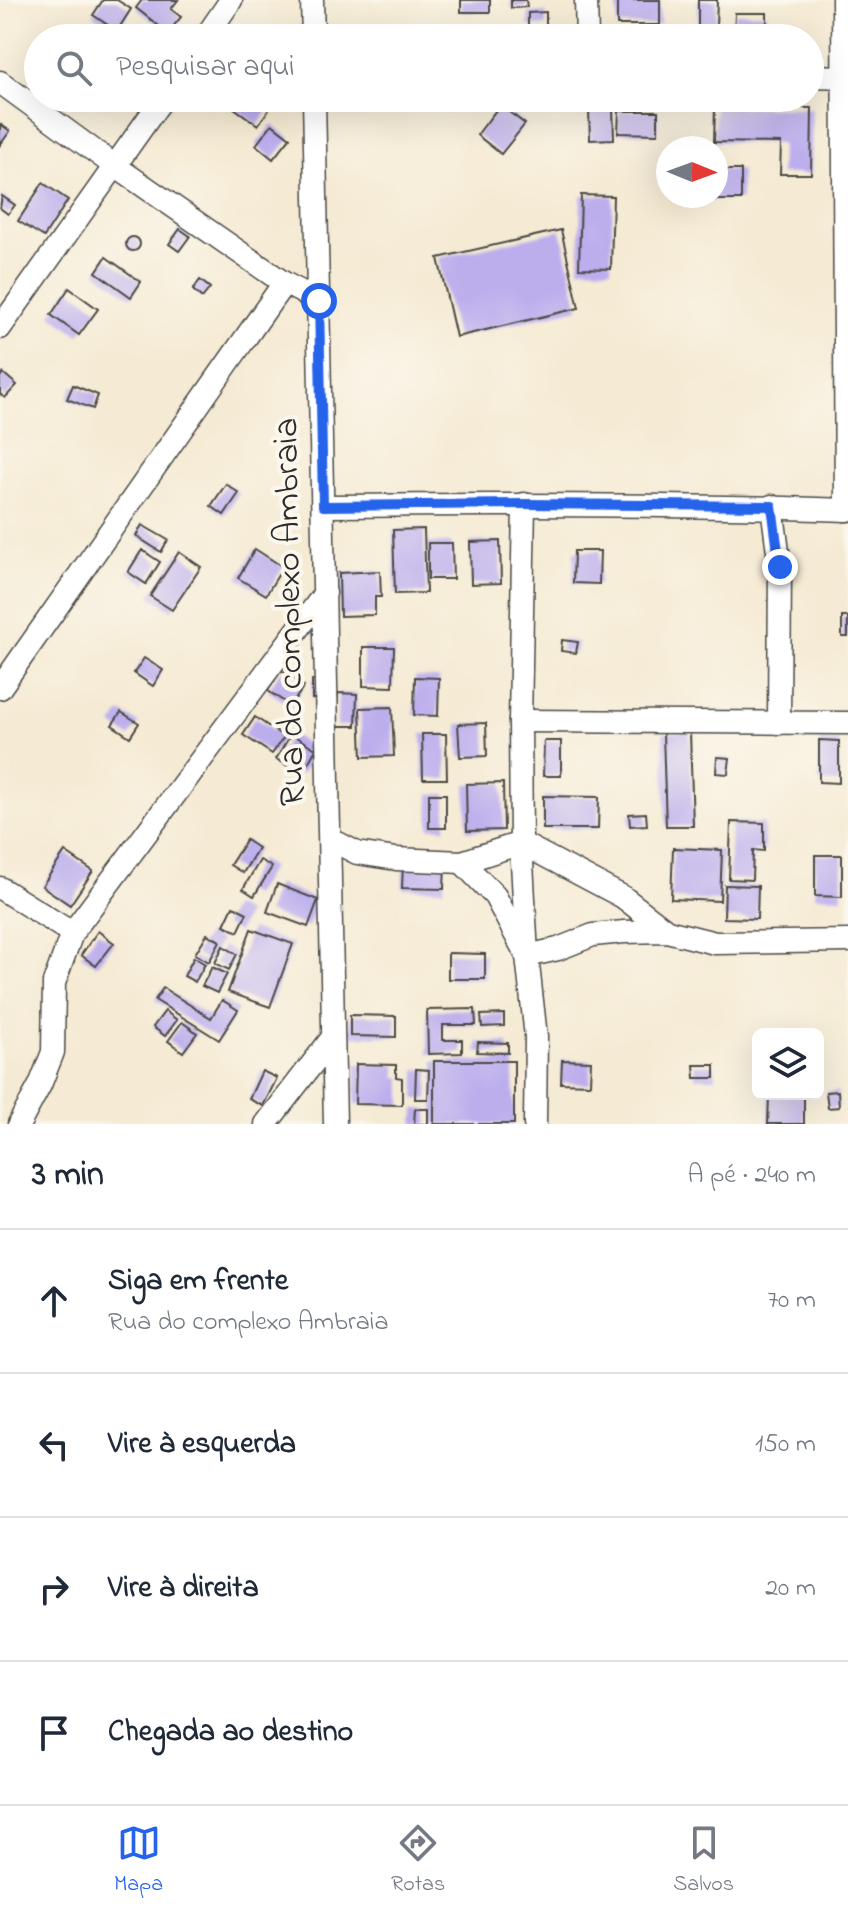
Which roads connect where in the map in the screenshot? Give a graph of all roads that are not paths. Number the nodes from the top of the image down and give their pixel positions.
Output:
1 (231, 0) edge
2 (312, 0) edge
3 (586, 0) edge
4 (843, 0) edge
5 (215, 24) edge
6 (313, 24) edge
7 (587, 24) edge
8 (824, 76) edge
9 (845, 76) edge
10 (0, 82) edge
11 (24, 100) edge
12 (41, 112) edge
13 (153, 112) edge
14 (314, 112) edge
15 (115, 166) junction
16 (284, 283) junction
17 (319, 301) junction
18 (0, 328) edge
19 (524, 504) junction
20 (323, 506) junction
21 (772, 506) junction
22 (847, 510) edge
23 (325, 593) junction
24 (0, 688) edge
25 (520, 721) junction
26 (779, 723) junction
27 (848, 723) edge
28 (330, 839) junction
29 (521, 843) junction
30 (462, 862) junction
31 (0, 888) edge
32 (667, 931) junction
33 (72, 933) junction
34 (848, 941) edge
35 (527, 956) junction
36 (333, 1037) junction
37 (19, 1124) edge
38 (266, 1124) edge
39 (335, 1124) edge
40 (535, 1124) edge

1 - 5 street
2 - 6 street
3 - 7 street
4 - 9 street
8 - 9 street
9 - 22 street
10 - 11 street
12 - 15 street
13 - 15 street
14 - 17 street, Rua do complexo Ambraia
15 - 16 street
15 - 18 street
16 - 17 street
16 - 24 street
17 - 20 street, Rua do complexo Ambraia
19 - 20 street
19 - 21 street
19 - 25 street
20 - 23 street, Rua do complexo Ambraia
21 - 22 street
21 - 26 street
23 - 28 street, Rua do complexo Ambraia
23 - 33 street
25 - 26 street
25 - 29 street
26 - 27 street
28 - 30 street
28 - 36 street, Rua do complexo Ambraia
29 - 30 street
29 - 32 street
29 - 35 street
30 - 35 street
31 - 33 street
32 - 34 street
32 - 35 street
33 - 37 street
35 - 40 street
36 - 38 street
36 - 39 street, Rua do complexo Ambraia

